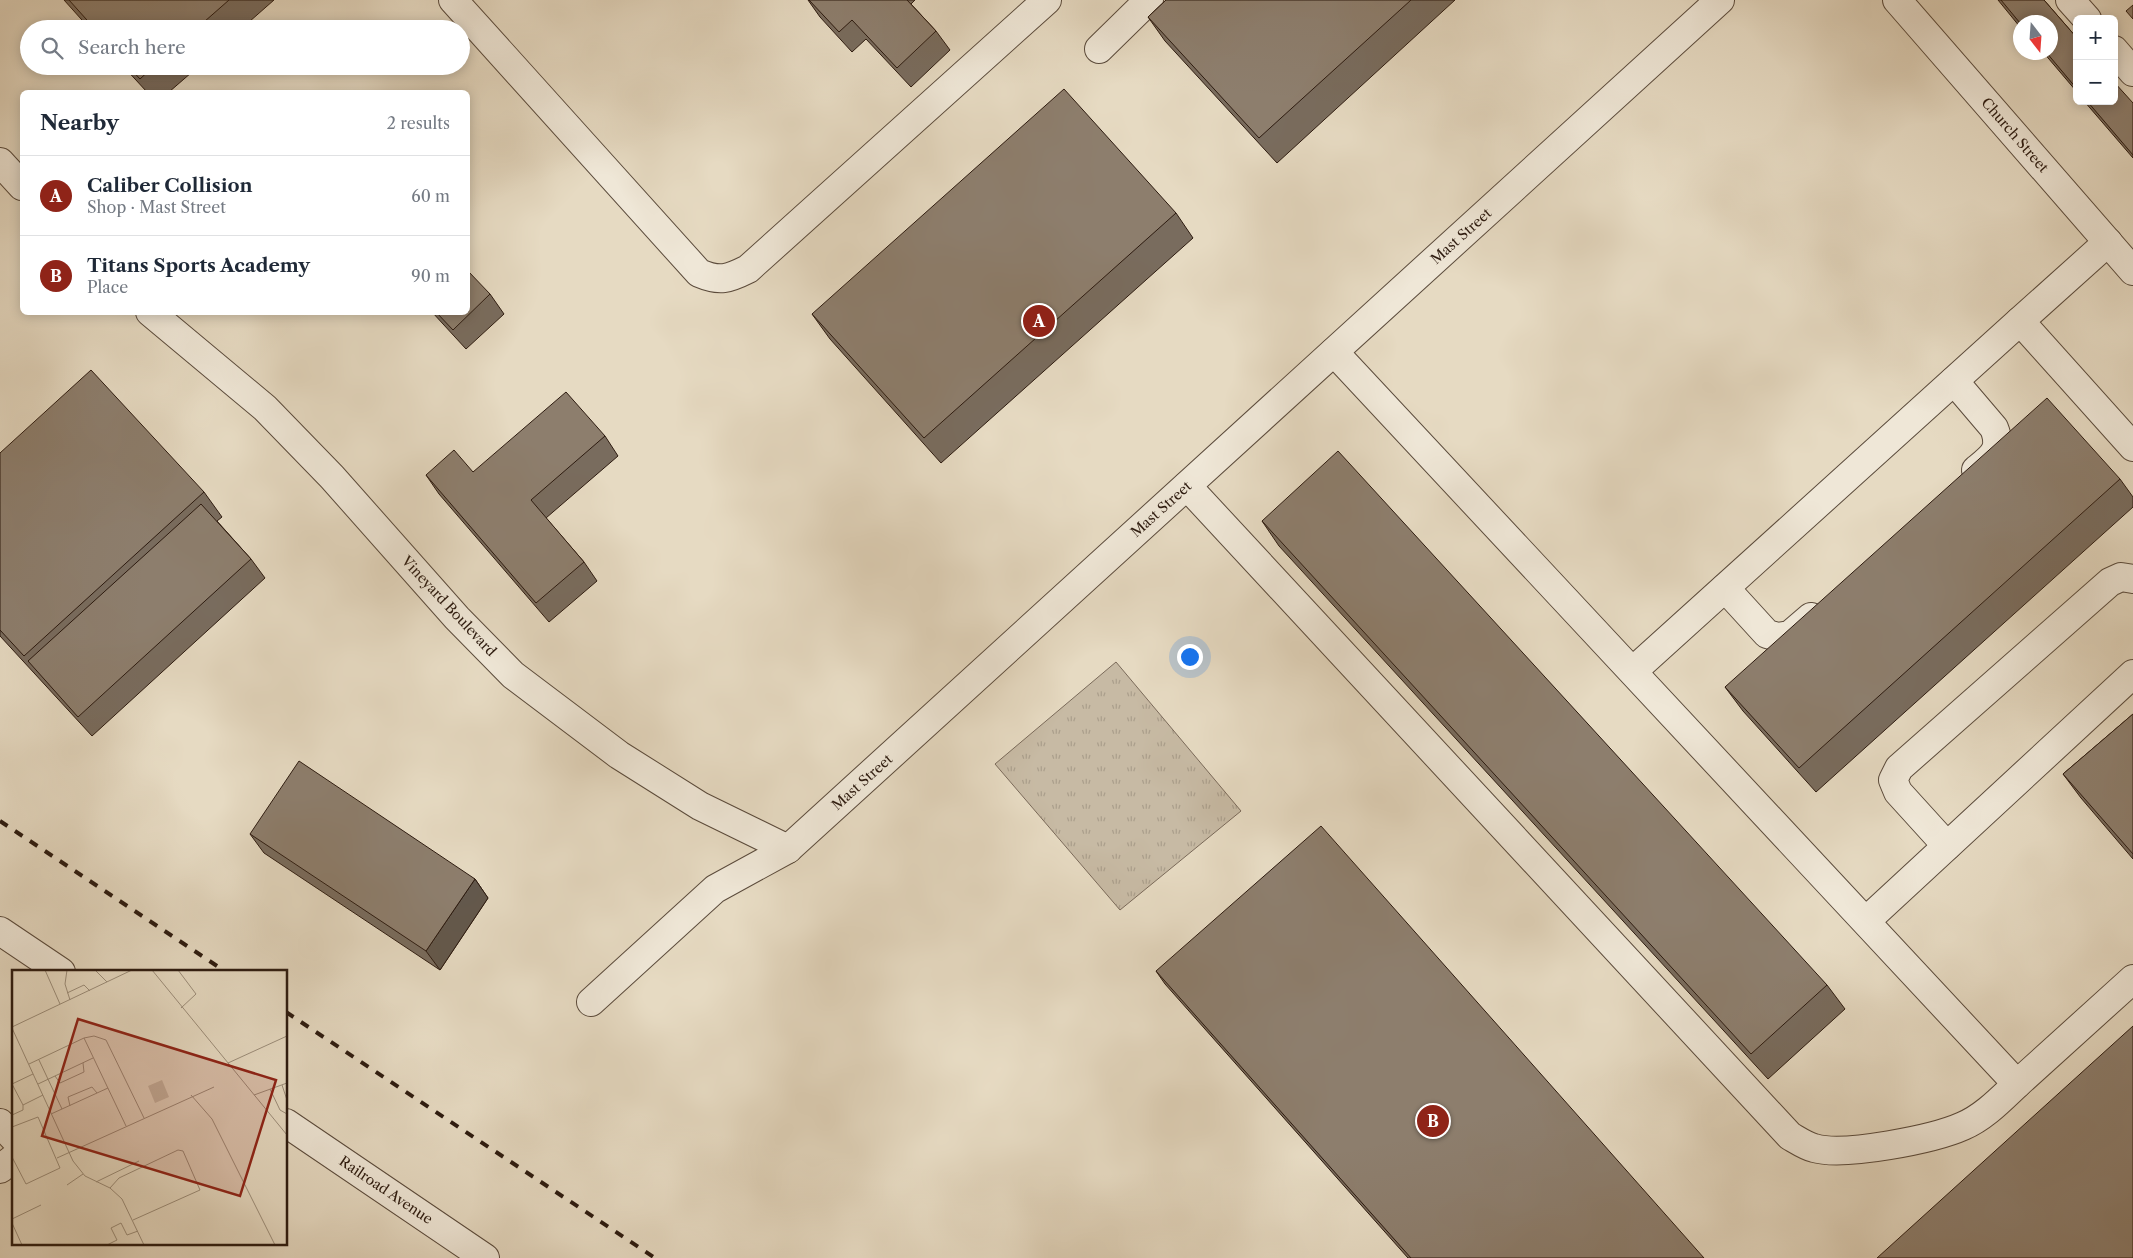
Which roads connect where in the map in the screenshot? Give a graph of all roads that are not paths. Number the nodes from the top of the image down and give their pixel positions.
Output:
1 (453, 0) edge
2 (1047, 0) edge
3 (1149, 0) edge
4 (1720, 0) edge
5 (1897, 0) edge
6 (2070, 0) edge
7 (2083, 15) edge
8 (1099, 49) dead end
9 (2118, 55) edge
10 (2133, 72) edge
11 (0, 162) edge
12 (20, 184) edge
13 (2108, 242) junction
14 (2133, 271) edge
15 (154, 315) edge
16 (2020, 321) junction
17 (1334, 352) junction
18 (1954, 381) junction
19 (2133, 447) edge
20 (1961, 484) edge
21 (1187, 486) junction
22 (2133, 579) edge
23 (1725, 588) junction
24 (1830, 600) edge
25 (1633, 671) junction
26 (2133, 674) edge
27 (1947, 846) junction
28 (788, 849) junction
29 (1866, 921) junction
30 (0, 931) edge
31 (59, 970) edge
32 (2133, 979) edge
33 (591, 1002) dead end
34 (2017, 1084) junction
35 (288, 1123) edge
36 (0, 1124) edge
37 (12, 1136) edge
38 (12, 1159) edge
39 (0, 1168) edge
40 (485, 1258) edge

1 - 2 street
3 - 8 street
4 - 17 street, Mast Street
5 - 13 street, Church Street
6 - 7 street
9 - 10 street
11 - 12 street
13 - 14 street, Church Street
13 - 16 street
15 - 28 street, Vineyard Boulevard
16 - 18 street
16 - 19 street
17 - 21 street, Mast Street
17 - 25 street
18 - 20 street
18 - 23 street
21 - 28 street, Mast Street
21 - 34 street
22 - 27 street
23 - 24 street
23 - 25 street
25 - 29 street
26 - 27 street
27 - 29 street
28 - 33 street, Mast Street
29 - 34 street
30 - 31 street
32 - 34 street
35 - 40 street, Railroad Avenue
36 - 37 street
38 - 39 street

